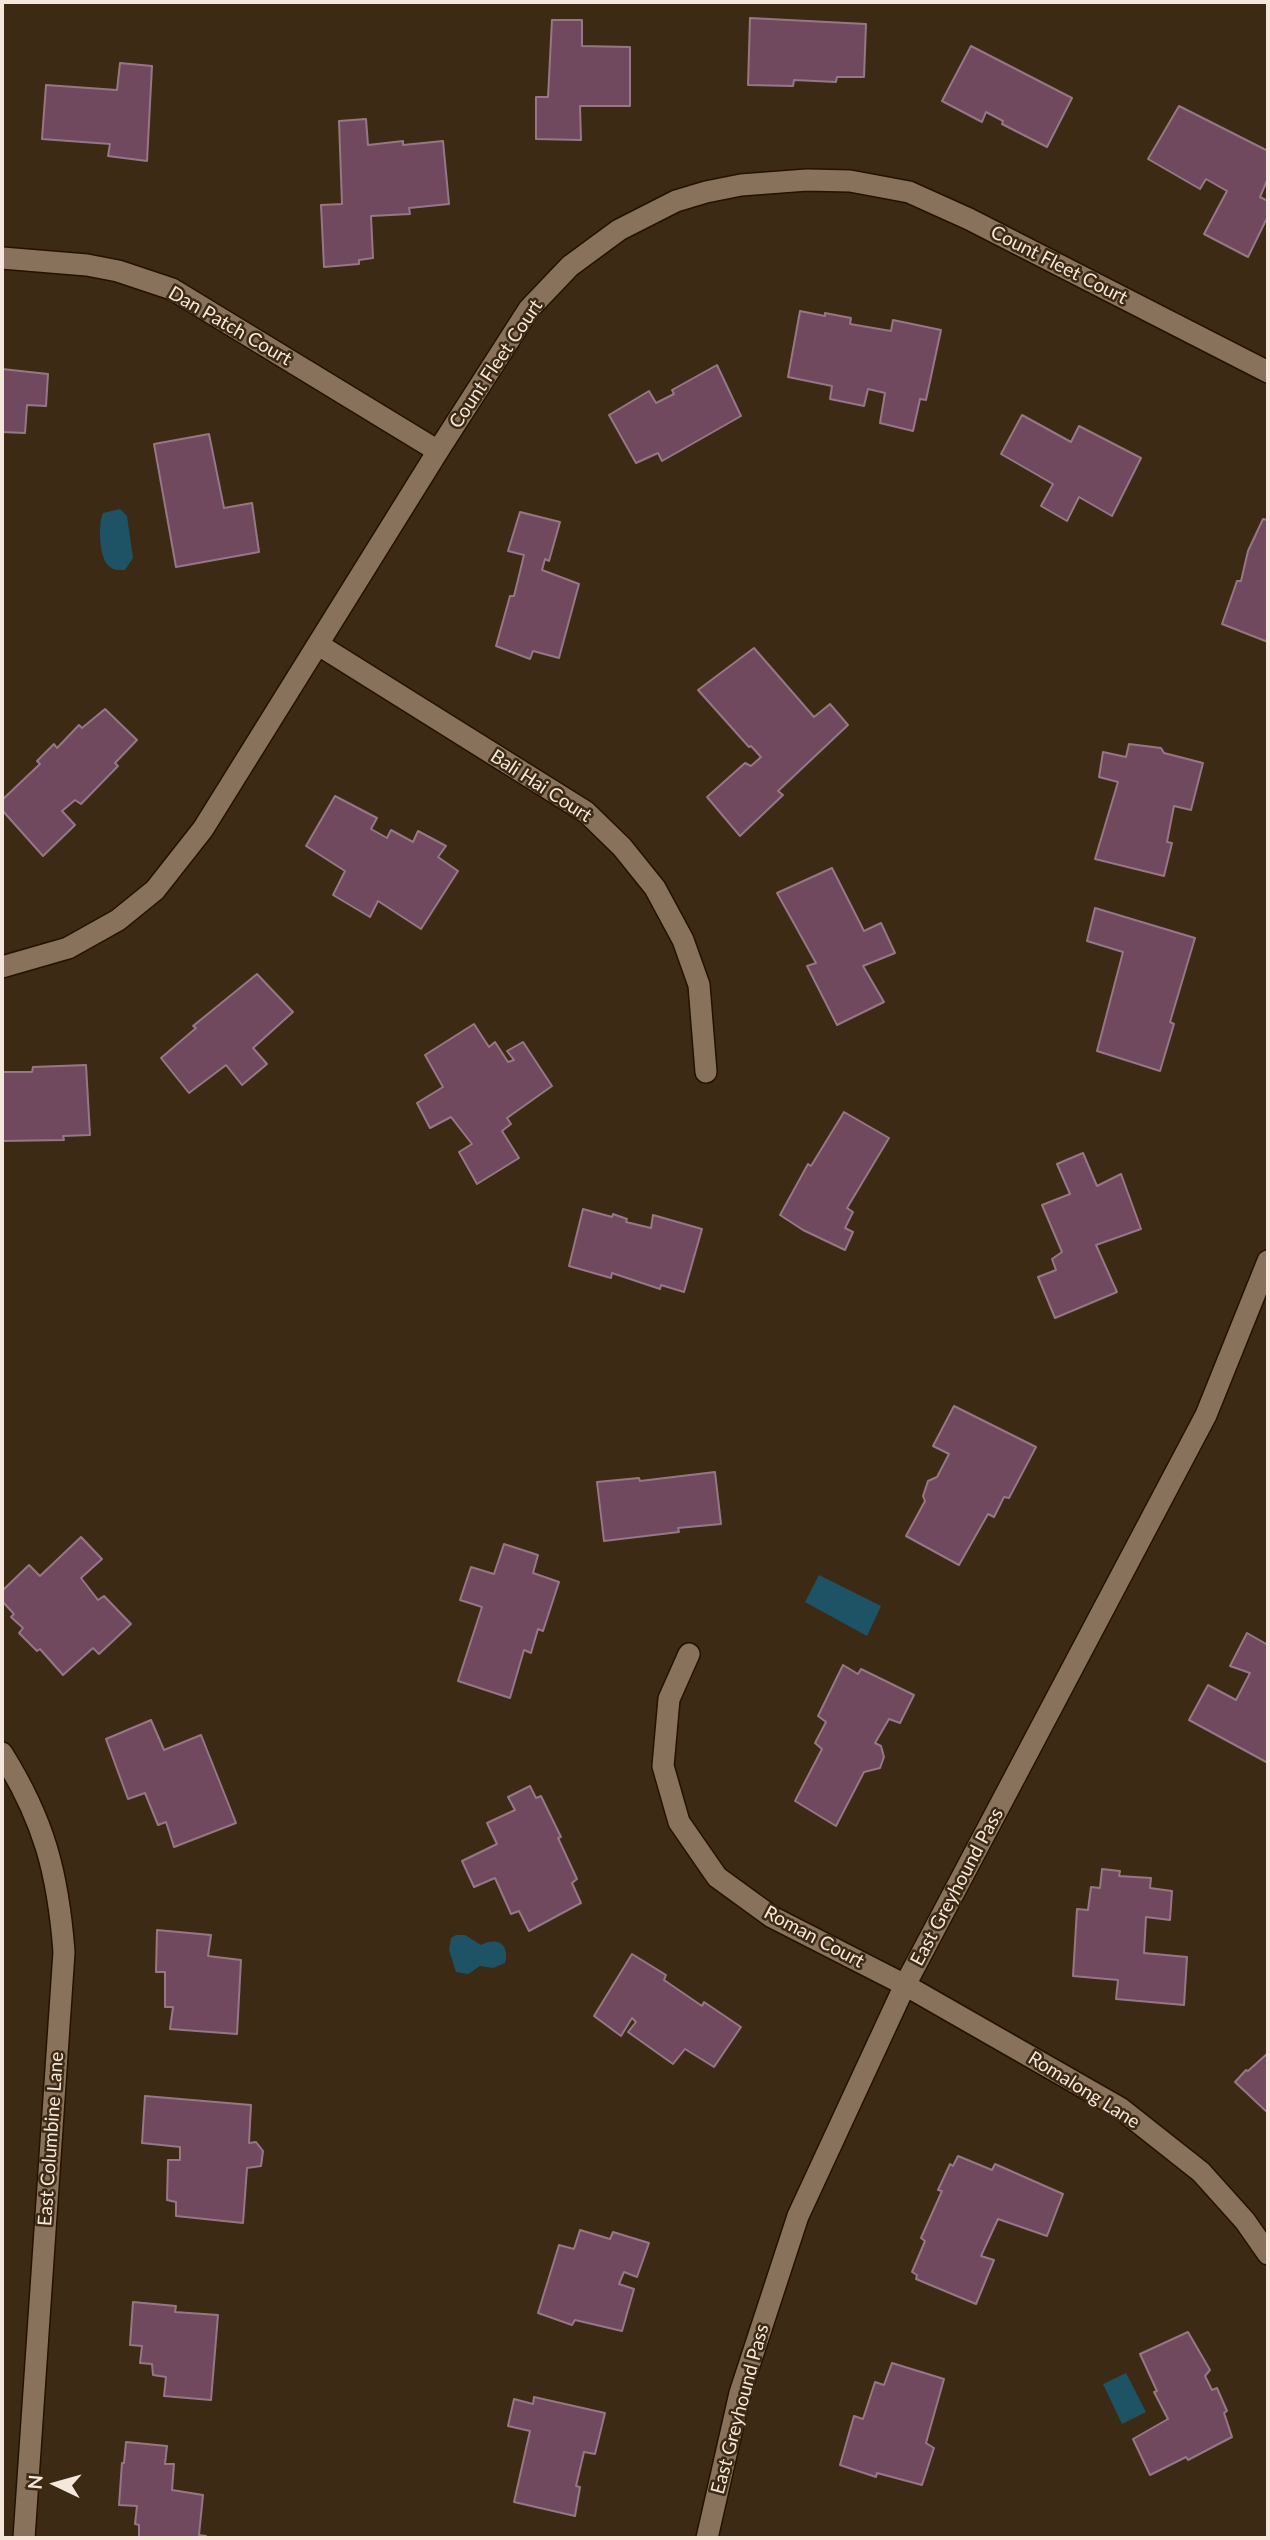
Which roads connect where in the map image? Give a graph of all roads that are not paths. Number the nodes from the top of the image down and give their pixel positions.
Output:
1 (2, 258) edge
2 (1268, 372) edge
3 (438, 450) junction
4 (319, 645) junction
5 (2, 967) edge
6 (706, 1072) dead end
7 (1268, 1261) edge
8 (689, 1654) dead end
9 (2, 1753) edge
10 (905, 1984) junction
11 (1268, 2254) edge
12 (24, 2538) edge
13 (707, 2538) edge

1 - 3 street, Dan Patch Court
2 - 3 street, Count Fleet Court
3 - 4 street, Count Fleet Court
4 - 5 street, Count Fleet Court
4 - 6 street, Bali Hai Court
7 - 10 street, East Greyhound Pass
8 - 10 street, Roman Court
9 - 12 street, East Columbine Lane
10 - 11 street, Romalong Lane
10 - 13 street, East Greyhound Pass

